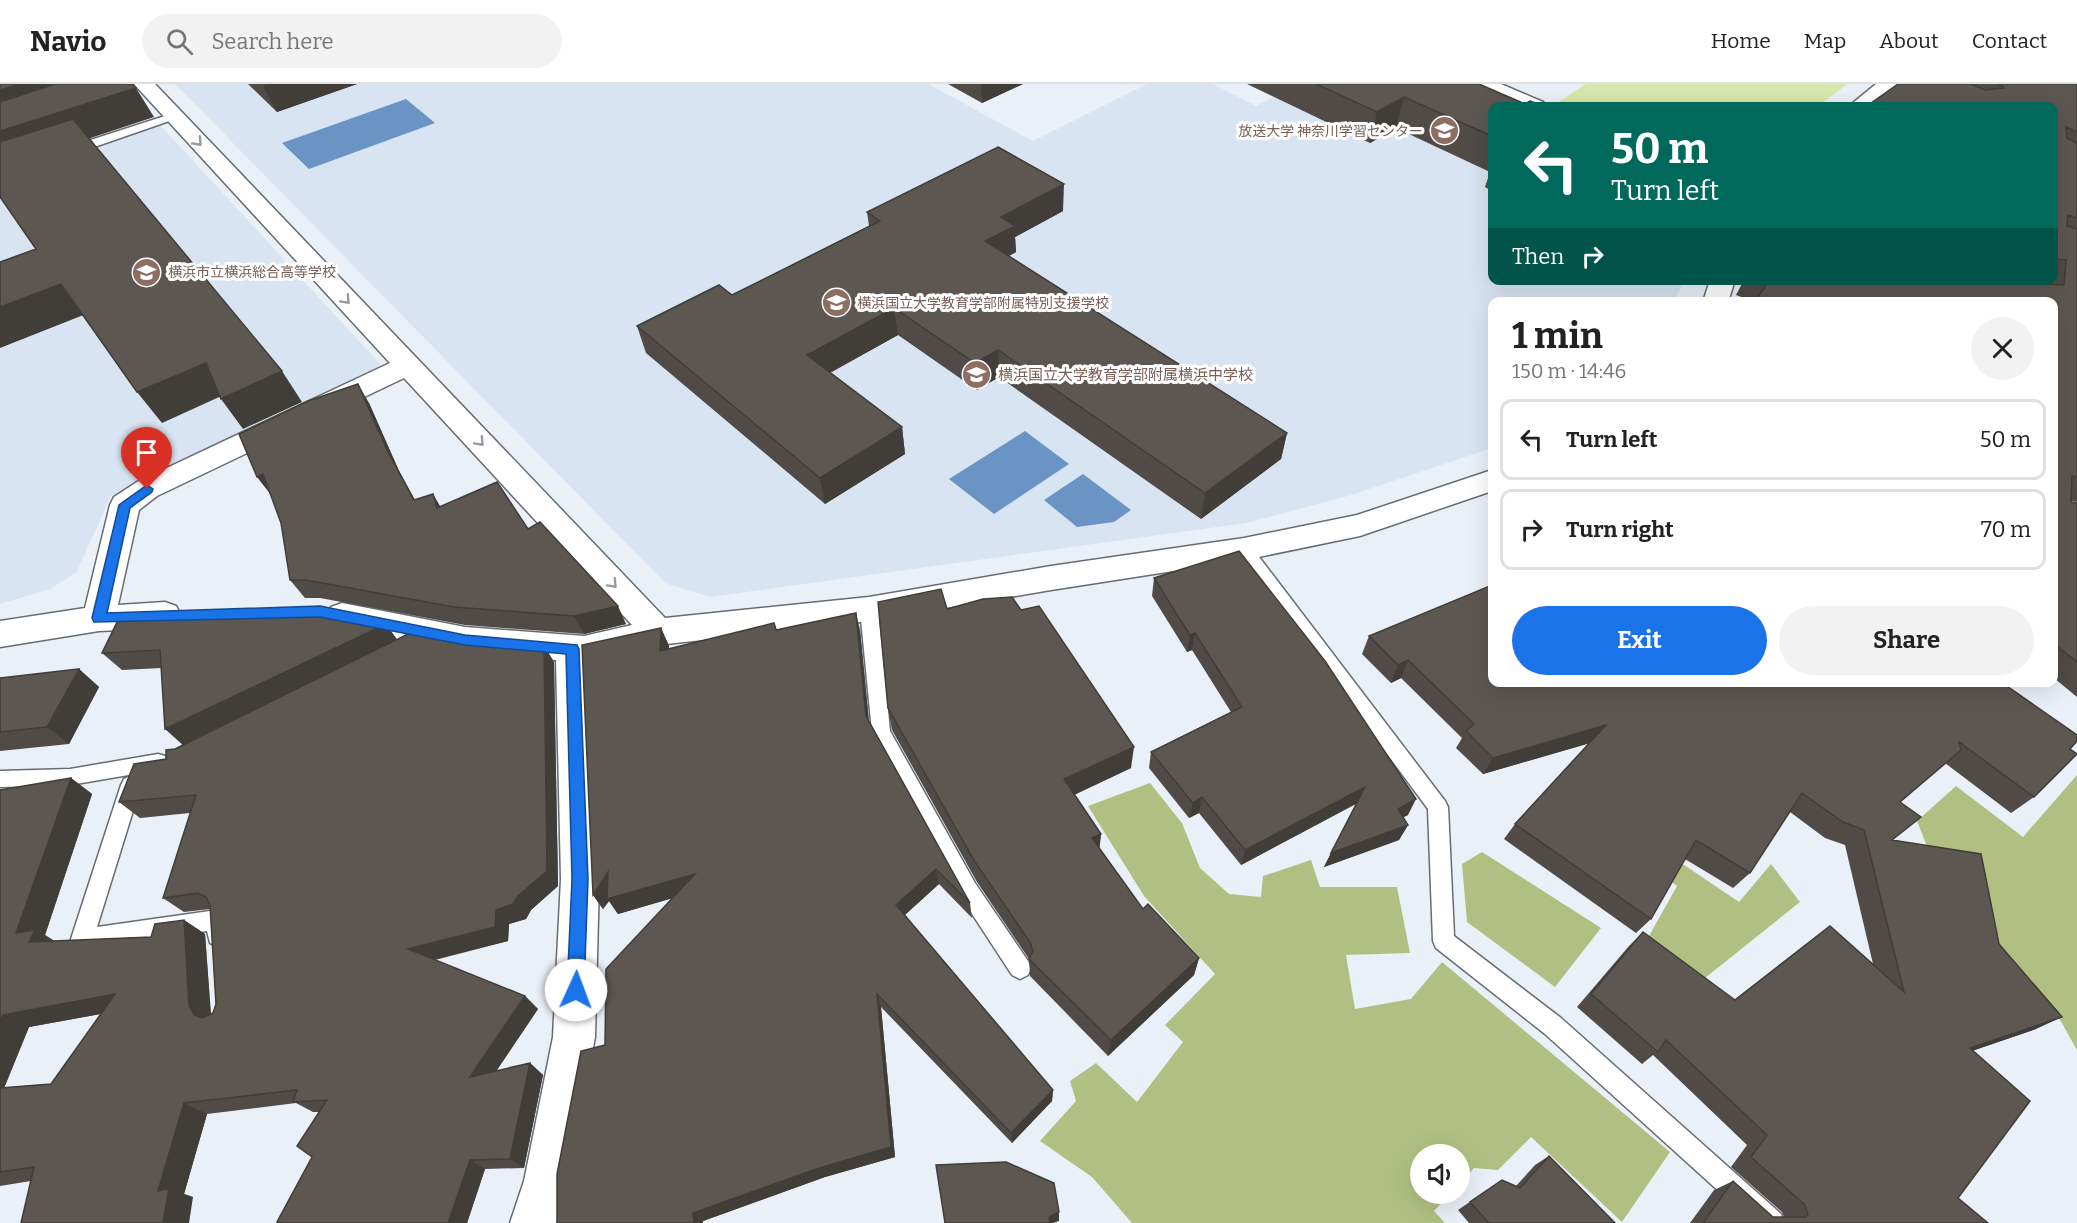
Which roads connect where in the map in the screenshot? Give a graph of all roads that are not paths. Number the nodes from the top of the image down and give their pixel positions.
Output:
1 (1483, 84) edge
2 (1888, 84) edge
3 (141, 86) edge
4 (1526, 102) edge
5 (1866, 102) edge
6 (174, 116) junction
7 (54, 156) edge
8 (408, 365) junction
9 (1488, 481) edge
10 (1244, 549) junction
11 (869, 609) junction
12 (320, 612) edge
13 (190, 614) edge
14 (99, 618) junction
15 (658, 632) junction
16 (0, 634) edge
17 (436, 634) junction
18 (572, 649) junction
19 (405, 650) edge
20 (176, 759) edge
21 (137, 766) junction
22 (0, 778) edge
23 (219, 952) edge
24 (1020, 968) dead end
25 (533, 1223) edge
26 (1772, 1223) edge

1 - 4 street
2 - 5 street
3 - 6 street
6 - 7 lane
6 -> 8 street
8 - 14 street
8 -> 15 street
9 - 10 street
10 - 11 street
10 - 26 lane
11 - 15 street
11 - 24 lane
12 - 17 street
13 - 14 street
14 - 16 street
15 - 18 street
17 - 18 street
17 - 19 lane
18 - 25 street
20 - 21 lane
21 - 22 lane
21 - 23 lane

